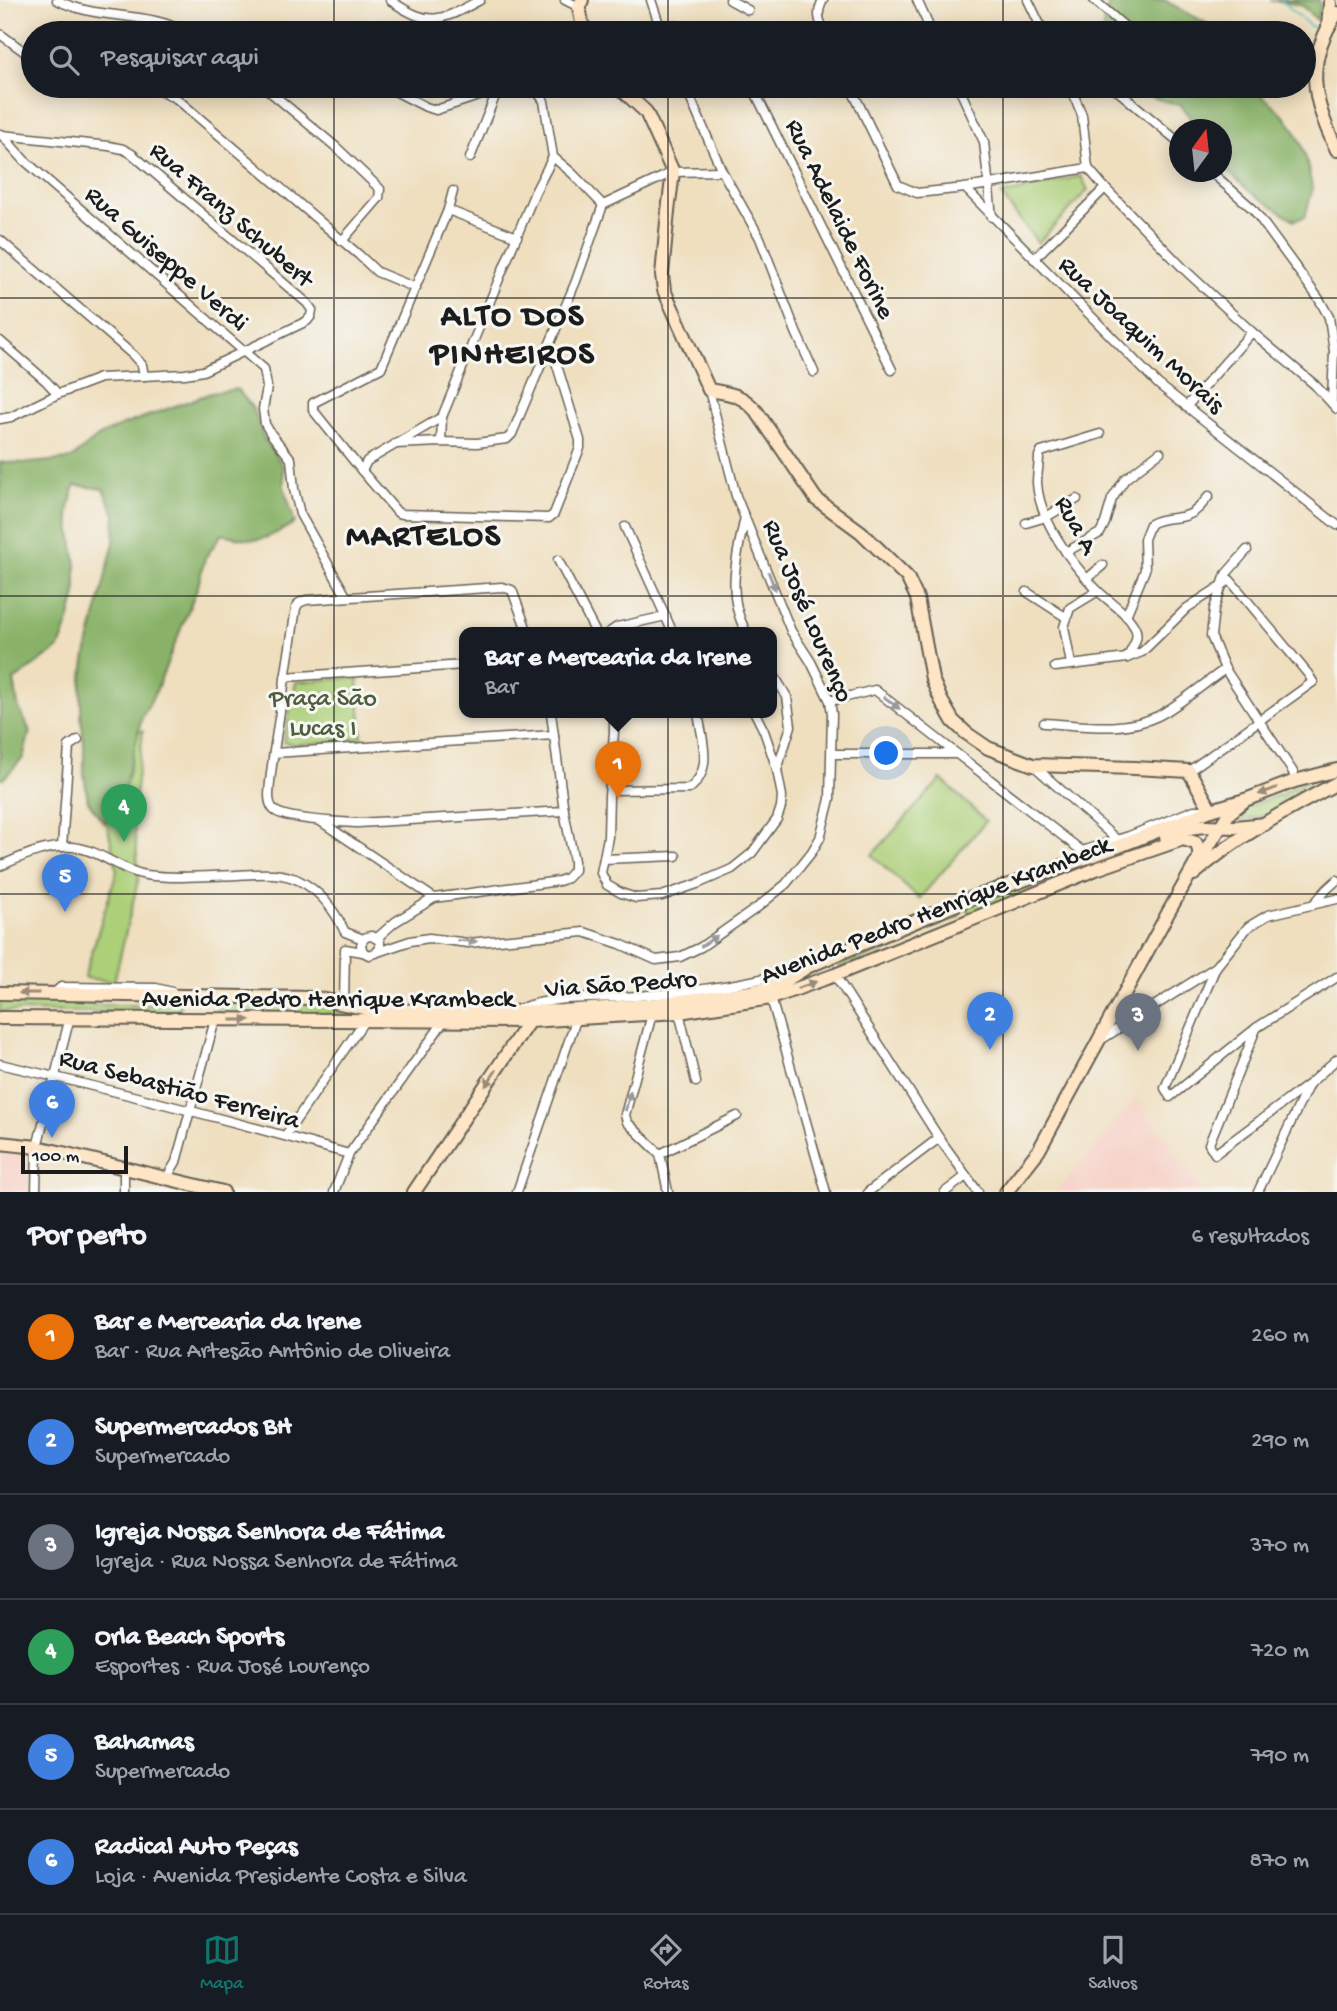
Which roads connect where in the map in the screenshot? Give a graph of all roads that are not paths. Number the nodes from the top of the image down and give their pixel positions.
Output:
1 (57, 0) edge
2 (390, 0) edge
3 (480, 0) edge
4 (565, 0) edge
5 (651, 0) edge
6 (730, 0) edge
7 (822, 0) edge
8 (916, 0) edge
9 (1028, 0) edge
10 (1094, 0) edge
11 (580, 4) edge
12 (1333, 6) edge
13 (748, 10) dead end
14 (155, 21) edge
15 (658, 21) edge
16 (819, 21) edge
17 (926, 21) edge
18 (1039, 21) edge
19 (1118, 21) edge
20 (0, 34) edge
21 (21, 49) edge
22 (1318, 55) joint
23 (1316, 65) edge
24 (1316, 90) edge
25 (175, 98) edge
26 (277, 98) edge
27 (408, 98) edge
28 (471, 98) edge
29 (494, 98) edge
30 (541, 98) edge
31 (630, 98) edge
32 (690, 98) edge
33 (758, 98) edge
34 (856, 98) edge
35 (964, 98) edge
36 (1075, 98) edge
37 (1126, 98) edge
38 (1, 134) edge
39 (1169, 134) edge
40 (1337, 150) edge
41 (552, 157) junction
42 (470, 158) dead end
43 (1088, 168) junction
44 (673, 172) junction
45 (722, 172) junction
46 (989, 182) junction
47 (1222, 182) edge
48 (965, 188) junction
49 (1105, 188) junction
50 (453, 191) dead end
51 (603, 205) junction
52 (447, 210) junction
53 (992, 216) junction
54 (517, 237) junction
55 (0, 240) edge
56 (342, 241) junction
57 (1034, 259) junction
58 (416, 288) junction
59 (1252, 332) junction
60 (0, 341) edge
61 (245, 351) junction
62 (547, 353) junction
63 (892, 370) dead end
64 (814, 372) dead end
65 (144, 376) junction
66 (1334, 377) junction
67 (1315, 384) junction
68 (709, 390) junction
69 (58, 394) junction
70 (1334, 405) edge
71 (1185, 407) junction
72 (442, 417) junction
73 (0, 419) edge
74 (418, 432) junction
75 (1100, 433) dead end
76 (418, 442) junction
77 (441, 442) junction
78 (395, 444) junction
79 (1160, 452) dead end
80 (362, 471) junction
81 (1209, 496) dead end
82 (1077, 499) dead end
83 (745, 517) junction
84 (1046, 517) junction
85 (1026, 523) dead end
86 (1337, 525) edge
87 (625, 527) dead end
88 (1247, 550) dead end
89 (1066, 552) junction
90 (558, 560) dead end
91 (1103, 565) dead end
92 (1087, 579) junction
93 (1226, 583) junction
94 (1098, 591) junction
95 (1027, 592) dead end
96 (346, 596) junction
97 (666, 616) junction
98 (1126, 616) junction
99 (1067, 618) junction
100 (526, 627) edge
101 (593, 627) edge
102 (617, 627) edge
103 (671, 627) edge
104 (743, 627) edge
105 (1128, 658) junction
106 (1071, 664) junction
107 (459, 665) edge
108 (1055, 667) dead end
109 (1225, 669) junction
110 (285, 677) junction
111 (777, 680) edge
112 (830, 701) junction
113 (552, 718) edge
114 (614, 718) edge
115 (699, 718) edge
116 (758, 718) edge
117 (1260, 720) junction
118 (1044, 723) dead end
119 (554, 736) junction
120 (78, 740) dead end
121 (274, 753) junction
122 (832, 754) junction
123 (957, 754) junction
124 (1033, 765) junction
125 (777, 770) junction
126 (1337, 770) edge
127 (1189, 771) junction
128 (1301, 779) junction
129 (1337, 783) edge
130 (610, 790) junction
131 (1245, 800) junction
132 (1210, 810) junction
133 (564, 811) junction
134 (1280, 816) junction
135 (318, 820) junction
136 (1265, 824) junction
137 (1221, 826) junction
138 (1116, 839) junction
139 (62, 847) junction
140 (1082, 851) junction
141 (677, 856) dead end
142 (1199, 858) junction
143 (604, 859) junction
144 (0, 866) edge
145 (1054, 869) junction
146 (1337, 880) edge
147 (1186, 881) junction
148 (1037, 893) junction
149 (434, 898) junction
150 (1337, 899) edge
151 (1313, 905) junction
152 (952, 906) junction
153 (345, 932) junction
154 (883, 934) junction
155 (363, 939) junction
156 (378, 939) junction
157 (914, 943) junction
158 (400, 944) junction
159 (345, 948) junction
160 (363, 952) junction
161 (376, 953) junction
162 (1216, 967) junction
163 (835, 975) junction
164 (1337, 977) edge
165 (0, 993) edge
166 (180, 996) junction
167 (301, 998) junction
168 (771, 998) junction
169 (344, 1005) junction
170 (679, 1012) junction
171 (652, 1014) junction
172 (70, 1017) junction
173 (0, 1018) edge
174 (181, 1019) junction
175 (215, 1020) junction
176 (365, 1020) junction
177 (576, 1020) junction
178 (444, 1021) junction
179 (529, 1021) junction
180 (1256, 1028) junction
181 (1096, 1043) junction
182 (1337, 1060) edge
183 (0, 1064) edge
184 (55, 1076) junction
185 (696, 1082) dead end
186 (1309, 1084) junction
187 (190, 1111) junction
188 (737, 1116) dead end
189 (285, 1136) junction
190 (939, 1138) junction
191 (0, 1143) edge
192 (37, 1147) junction
193 (349, 1154) junction
194 (660, 1154) junction
195 (124, 1167) junction
196 (139, 1171) junction
197 (966, 1176) junction
198 (172, 1179) junction
199 (125, 1190) edge
200 (207, 1190) edge
201 (870, 1191) edge
202 (36, 1192) edge
203 (334, 1192) edge
204 (414, 1192) edge
205 (517, 1192) edge
206 (668, 1192) edge
207 (827, 1192) edge
208 (945, 1192) edge
209 (978, 1192) edge
210 (1006, 1192) edge
211 (1258, 1192) edge

1 - 14 street
2 - 3 street
4 - 11 street
5 - 15 street
6 - 13 street
7 - 16 street
8 - 17 street
9 - 18 street
10 - 19 street
12 - 22 main road
20 - 21 street
22 - 23 main road
24 - 40 main road
25 - 56 street
26 - 56 street
27 - 28 street
29 - 42 street
30 - 41 street
31 - 44 main road
32 - 45 street
33 - 63 street, Rua Adelaide Forine
34 - 48 street
35 - 46 street
36 - 43 street
37 - 39 street
38 - 61 street, Rua Guiseppe Verdi
38 - 61 street, Rua Franz Schubert
41 - 51 street
41 - 54 street
43 - 46 street
43 - 49 street
44 - 45 street
44 - 51 street
44 - 68 main road, Rua José Lourenço
45 - 64 street
46 - 48 street
46 - 53 street
47 - 66 street
48 - 53 street, Rua Joaquim Morais
49 - 57 street
49 - 59 street
50 - 52 street
51 - 62 street
52 - 54 street
52 - 58 street
53 - 57 street, Rua Joaquim Morais
54 - 72 street
55 - 65 street
56 - 58 street
57 - 71 street, Rua Joaquim Morais
58 - 80 street
59 - 67 street
59 - 71 street
60 - 69 street
61 - 65 street, Rua Guiseppe Verdi
61 - 96 street
62 - 77 street
62 - 80 street
65 - 69 street, Rua Guiseppe Verdi
66 - 67 street
66 - 70 street
67 - 70 street
68 - 83 street, Rua José Lourenço
68 - 124 main road
69 - 73 street, Rua Guiseppe Verdi
71 - 86 street, Rua Joaquim Morais
72 - 74 street
72 - 77 street
74 - 76 street
74 - 78 street
75 - 84 street, Rua A
76 - 77 street
76 - 78 street
78 - 80 street
79 - 89 street
81 - 98 street
82 - 84 street
83 - 104 street
83 -> 112 street, Rua José Lourenço
84 - 85 street
84 - 89 street, Rua A
87 - 97 street
88 - 93 street
89 - 92 street, Rua A
90 - 101 street
91 - 92 street
92 - 94 street, Rua A
93 - 105 street
93 - 109 street
93 - 117 street
94 - 98 street, Rua A
94 - 99 street
95 - 99 street
96 - 100 street
96 - 110 street
97 - 102 street
97 - 103 street
98 - 105 street
99 - 106 street
105 - 106 street
106 - 108 street
107 - 110 street
109 - 117 street
109 - 118 street
110 - 121 street
111 - 125 street
112 - 122 street, Rua José Lourenço
112 -> 123 street
113 - 119 street
114 - 130 street
115 - 130 street
116 - 125 street
117 - 127 street
117 - 128 street
119 - 121 street
119 - 133 street
120 - 139 street
121 - 135 street
122 - 123 street
158 -> 122 street, Rua José Lourenço
123 - 140 street
124 - 127 main road
124 - 138 street
125 - 143 street
126 - 128 main road, Avenida Pedro Henrique Krambeck
127 - 132 main road
128 -> 131 main road, Avenida Pedro Henrique Krambeck
128 - 134 main road
129 - 134 main road
130 - 143 street
131 - 132 main road, Avenida Pedro Henrique Krambeck
131 - 137 main road
132 - 138 street, Avenida Pedro Henrique Krambeck
132 - 145 main road, Via São Pedro
133 - 135 street
133 - 149 street
134 - 136 main road
135 - 149 street
136 - 137 main road
136 - 147 main road
137 - 142 main road
137 - 148 main road
138 - 140 street, Avenida Pedro Henrique Krambeck
139 - 144 street
139 - 153 street
140 - 145 main road
141 - 143 street
142 - 147 main road
142 - 148 main road, Avenida Pedro Henrique Krambeck
145 - 152 main road, Via São Pedro
146 - 151 street
147 - 181 main road
148 - 157 main road, Avenida Pedro Henrique Krambeck
149 - 156 street
150 - 151 street
151 - 162 street
152 - 154 main road, Via São Pedro
152 - 157 main road
153 - 155 street
153 - 159 street
154 - 163 main road
154 - 169 main road, Via São Pedro
155 - 156 street
155 - 160 street
156 - 158 street, Rua José Lourenço
156 - 161 street
157 - 163 main road, Avenida Pedro Henrique Krambeck
158 - 161 street, Rua José Lourenço
159 - 160 street
159 - 169 street
160 - 161 street
162 - 180 street
162 - 181 street
168 -> 163 main road, Avenida Pedro Henrique Krambeck
163 - 190 street
164 - 180 street
166 -> 165 main road, Via São Pedro
166 - 167 main road, Via São Pedro
166 - 174 main road
167 - 169 main road, Via São Pedro
167 - 175 main road
168 - 170 main road, Avenida Pedro Henrique Krambeck
168 - 207 street
170 - 171 main road, Avenida Pedro Henrique Krambeck
170 - 185 street
171 - 177 main road, Avenida Pedro Henrique Krambeck
194 -> 171 street
172 - 173 main road, Avenida Pedro Henrique Krambeck
172 - 174 main road, Avenida Pedro Henrique Krambeck
172 - 184 street
174 - 175 main road, Avenida Pedro Henrique Krambeck
175 -> 176 main road, Avenida Pedro Henrique Krambeck
175 - 187 street
176 - 178 main road, Avenida Pedro Henrique Krambeck
176 - 189 street
177 - 179 main road, Avenida Pedro Henrique Krambeck
177 - 205 street
178 - 179 main road, Avenida Pedro Henrique Krambeck
178 - 193 street
179 -> 204 main road
180 - 186 street
181 - 210 main road
182 - 186 street
183 - 184 street, Rua Sebastião Ferreira
184 - 187 street, Rua Sebastião Ferreira
184 - 192 street
186 - 211 street
187 - 189 street, Rua Sebastião Ferreira
187 - 198 street
188 - 194 street
189 - 193 street, Rua Sebastião Ferreira
190 - 197 street
190 - 201 street
191 - 192 main road
192 - 195 main road
192 - 202 street
193 - 203 street
194 - 206 street
195 - 196 main road
195 - 199 street
196 - 198 main road
196 - 199 street
197 - 208 street
197 - 209 street
198 - 200 main road

